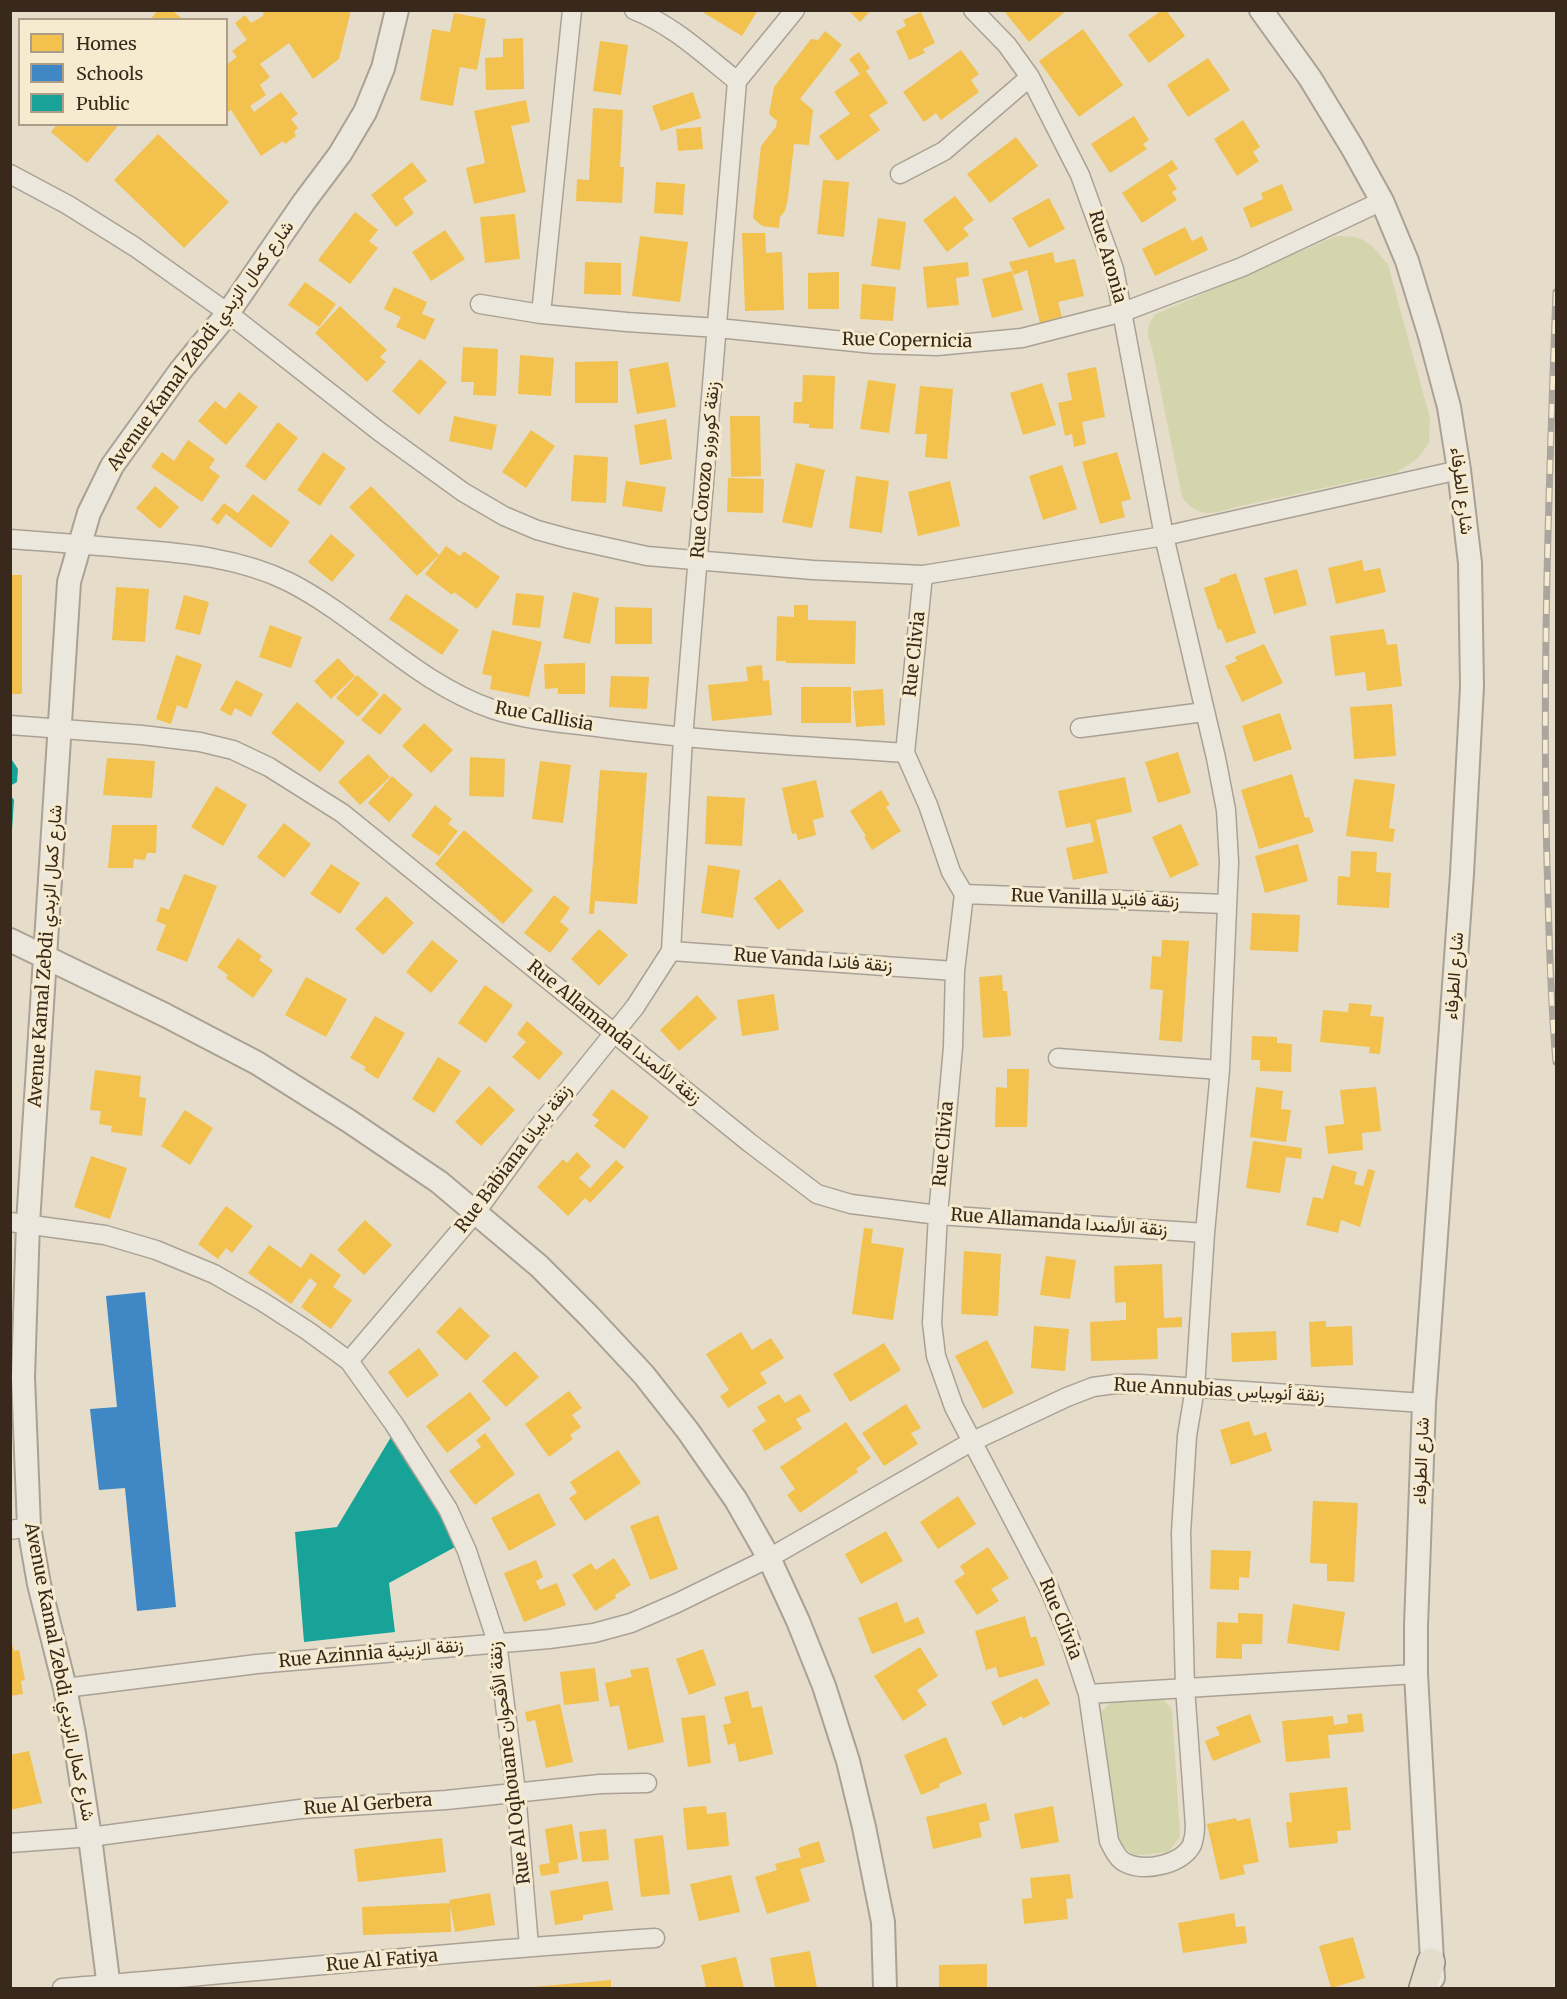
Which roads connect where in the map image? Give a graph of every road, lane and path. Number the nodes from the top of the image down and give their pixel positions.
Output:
1 (397, 10) edge
2 (572, 10) edge
3 (634, 10) edge
4 (795, 10) edge
5 (972, 10) edge
6 (1261, 10) edge
7 (1030, 77) junction
8 (737, 81) junction
9 (10, 174) edge
10 (900, 174) dead end
11 (1382, 201) junction
12 (480, 304) dead end
13 (1123, 312) junction
14 (228, 313) junction
15 (541, 314) junction
16 (718, 328) junction
17 (1459, 470) junction
18 (1164, 536) junction
19 (10, 539) edge
20 (79, 544) junction
21 (699, 561) junction
22 (923, 575) junction
23 (1204, 712) junction
24 (10, 725) edge
25 (60, 728) junction
26 (1080, 728) dead end
27 (683, 738) junction
28 (905, 753) junction
29 (964, 894) junction
30 (1226, 904) junction
31 (10, 940) edge
32 (671, 951) junction
33 (45, 955) junction
34 (956, 971) junction
35 (614, 1032) junction
36 (1058, 1058) dead end
37 (1220, 1070) junction
38 (476, 1212) junction
39 (938, 1215) junction
40 (19, 1223) edge
41 (1205, 1233) junction
42 (349, 1361) junction
43 (17, 1377) edge
44 (1196, 1388) junction
45 (1424, 1403) junction
46 (971, 1442) junction
47 (20, 1529) edge
48 (769, 1558) junction
49 (497, 1642) junction
50 (1416, 1674) junction
51 (1185, 1687) junction
52 (65, 1688) junction
53 (1088, 1694) junction
54 (647, 1783) dead end
55 (516, 1792) junction
56 (90, 1837) junction
57 (10, 1844) edge
58 (655, 1938) dead end
59 (529, 1946) junction
60 (1432, 1976) edge
61 (109, 1987) edge
62 (62, 1989) edge
63 (885, 1989) edge
64 (1422, 1989) edge

1 - 14 street, Avenue Kamal Zebdi شارع كمال الزبدي
2 - 15 street
3 - 8 street
4 - 8 street
5 - 7 street, Rue Aronia
6 - 11 street, شارع الطرفاء
7 - 10 street
7 - 13 street, Rue Aronia
8 - 16 street, Rue Corozo زنقة كوروزو
9 - 14 street
11 - 13 street, Rue Copernicia
11 - 17 street, شارع الطرفاء
12 - 15 street, Rue Copernicia
13 - 16 street, Rue Copernicia
13 - 18 street, Rue Aronia
14 - 20 street, Avenue Kamal Zebdi شارع كمال الزبدي
14 - 21 street
15 - 16 street, Rue Copernicia
16 - 21 street, Rue Corozo زنقة كوروزو
17 - 18 street
17 - 45 street, شارع الطرفاء
18 - 22 street
18 - 23 street, Rue Clivia
19 - 20 street, Rue Callisia
20 - 25 street, Avenue Kamal Zebdi شارع كمال الزبدي
20 - 27 street, Rue Callisia
21 - 22 street
21 - 27 street, Rue Corozo زنقة كوروزو
22 - 28 street, Rue Clivia
23 - 26 street
23 - 30 street, Rue Clivia
24 - 25 street, Rue Allamanda زنقة الألمندا
25 - 33 street, Avenue Kamal Zebdi شارع كمال الزبدي
25 - 35 street, Rue Allamanda زنقة الألمندا
27 - 28 street, Rue Callisia
27 - 32 street, Rue Corozo زنقة كوروزو
28 - 29 street, Rue Clivia
29 - 30 street, Rue Vanilla زنقة فانيلا
29 - 34 street, Rue Clivia
30 - 37 street, Rue Clivia
31 - 33 street
32 - 34 street, Rue Vanda زنقة فاندا
32 - 35 street, Rue Babiana زنقة بابيانا
33 - 38 street
33 - 40 street, Avenue Kamal Zebdi شارع كمال الزبدي
34 - 39 street, Rue Clivia
35 - 38 street, Rue Babiana زنقة بابيانا
35 - 39 street, Rue Allamanda زنقة الألمندا
36 - 37 street
37 - 41 street, Rue Clivia
38 - 42 street, Rue Babiana زنقة بابيانا
38 - 48 street
39 - 41 street, Rue Allamanda زنقة الألمندا
39 - 46 street, Rue Clivia
40 - 42 street, Rue Al Oqhouane زنقة الأقحوان
40 - 43 street, Avenue Kamal Zebdi شارع كمال الزبدي
41 - 44 street, Rue Clivia
42 - 49 street, Rue Al Oqhouane زنقة الأقحوان
43 - 47 street, Avenue Kamal Zebdi شارع كمال الزبدي
44 - 45 street, Rue Annubias زنقة أنوبياس
44 - 46 street, Rue Annubias زنقة أنوبياس
44 - 51 street, Rue Clivia
45 - 50 street, شارع الطرفاء
46 - 48 street, Rue Annubias زنقة أنوبياس
46 - 53 street, Rue Clivia
47 - 52 street, Avenue Kamal Zebdi شارع كمال الزبدي
48 - 49 street, Rue Azinnia زنقة الزينية
48 - 63 street
49 - 52 street, Rue Azinnia زنقة الزينية
49 - 55 street, Rue Al Oqhouane زنقة الأقحوان
50 - 51 street
50 - 60 street, شارع الطرفاء
51 - 53 street
51 - 53 street, Rue Clivia
52 - 56 street, Avenue Kamal Zebdi شارع كمال الزبدي
54 - 55 street, Rue Al Gerbera
55 - 56 street, Rue Al Gerbera
55 - 59 street, Rue Al Oqhouane زنقة الأقحوان
56 - 57 street, Rue Al Gerbera
56 - 61 street, Avenue Kamal Zebdi شارع كمال الزبدي
58 - 59 street, Rue Al Fatiya
59 - 61 street, Rue Al Fatiya
60 - 64 main road
61 - 62 street, Rue Al Fatiya

